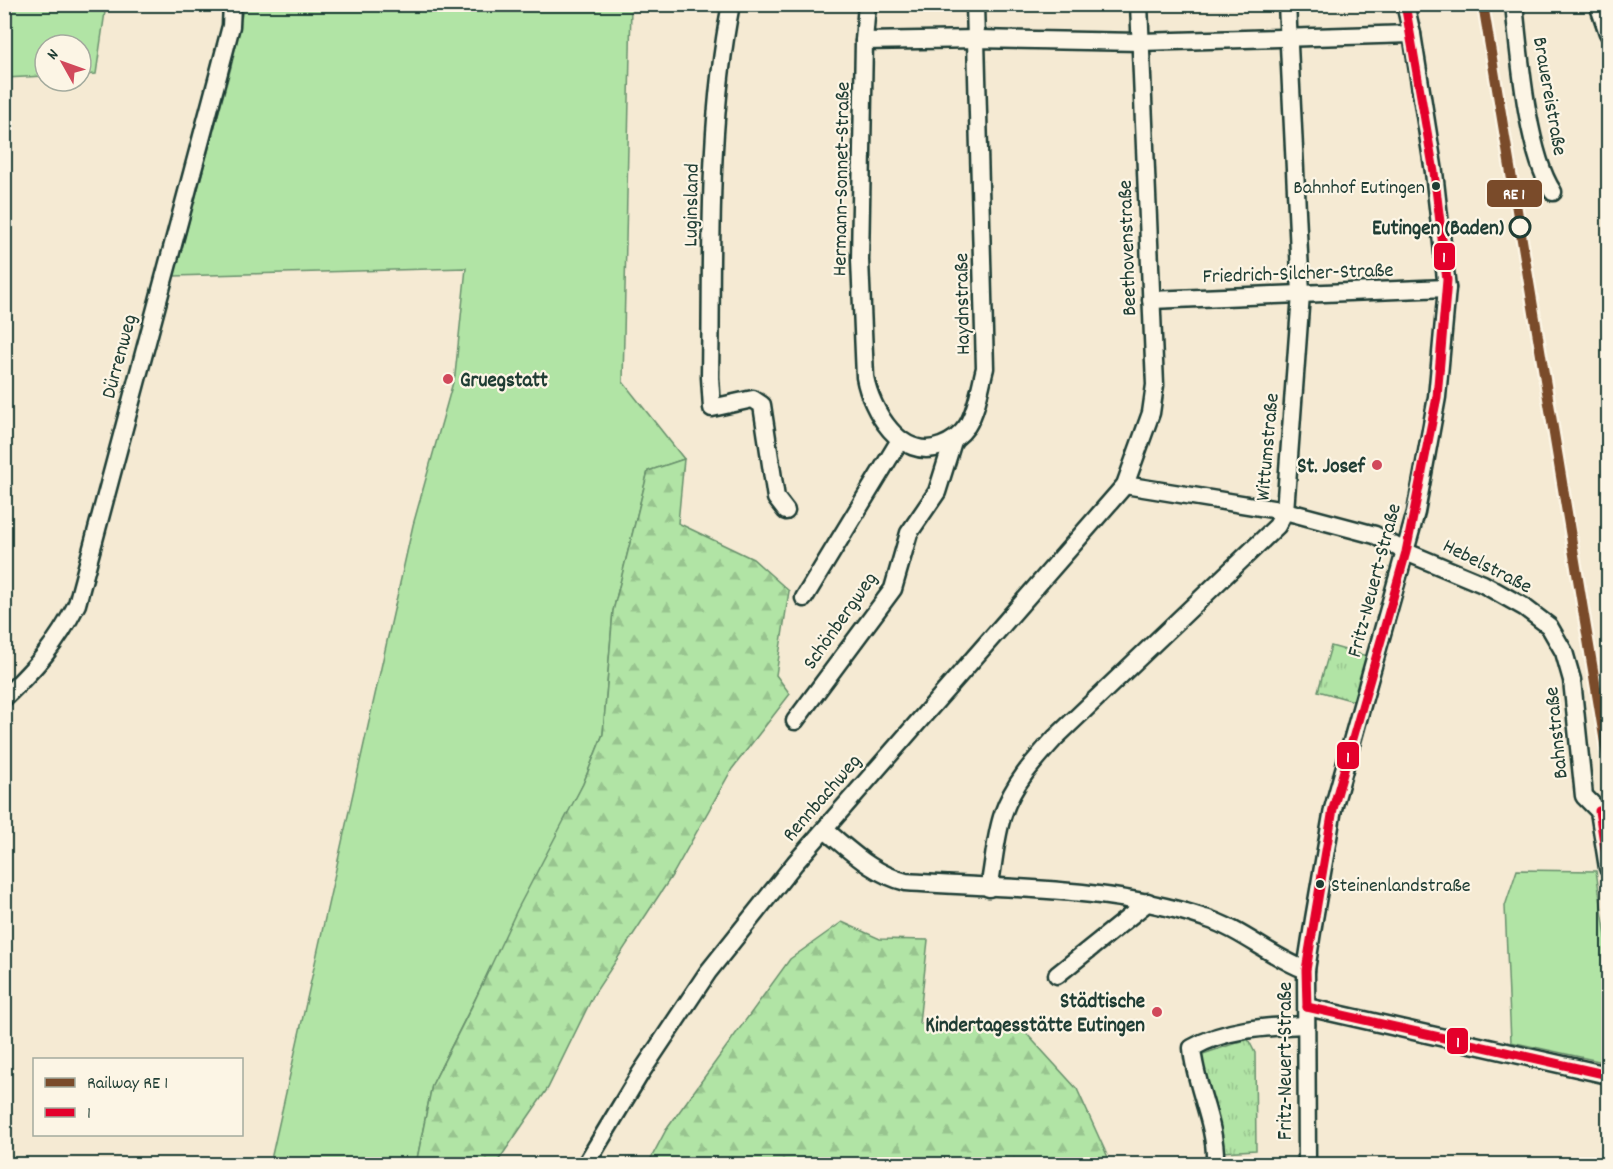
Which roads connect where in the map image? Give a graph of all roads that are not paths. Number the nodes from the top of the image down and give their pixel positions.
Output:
1 (232, 4) edge
2 (731, 4) edge
3 (867, 4) edge
4 (975, 4) edge
5 (1139, 4) edge
6 (1287, 4) edge
7 (1405, 4) edge
8 (1514, 4) edge
9 (1598, 4) edge
10 (1608, 33) edge
11 (1412, 34) junction
12 (1289, 38) junction
13 (977, 39) junction
14 (864, 41) junction
15 (1140, 42) junction
16 (1553, 192) dead end
17 (1447, 288) junction
18 (1300, 294) junction
19 (1151, 300) junction
20 (900, 440) junction
21 (953, 441) junction
22 (1125, 485) junction
23 (786, 511) dead end
24 (1285, 511) junction
25 (1406, 552) junction
26 (804, 598) dead end
27 (1549, 626) joint
28 (4, 698) edge
29 (795, 721) dead end
30 (1604, 810) edge
31 (825, 830) junction
32 (1608, 868) edge
33 (989, 888) junction
34 (1148, 902) junction
35 (1306, 970) junction
36 (1057, 975) dead end
37 (1307, 1007) junction
38 (1306, 1025) junction
39 (1608, 1075) edge
40 (586, 1164) edge
41 (1215, 1164) edge
42 (1307, 1164) edge

1 - 28 street, Dürrenweg
2 - 23 street, Luginsland
3 - 14 street, Hermann-Sonnet-Straße
4 - 13 street, Haydnstraße
5 - 15 street, Beethovenstraße
6 - 12 street, Wittumstraße
7 - 11 street, Fritz-Neuert-Straße
8 - 16 street, Brauereistraße
9 - 10 street
11 - 12 street
11 - 17 street, Fritz-Neuert-Straße
12 - 15 street
12 - 18 street, Wittumstraße
13 - 14 street
13 - 15 street
13 - 21 street, Haydnstraße
14 - 20 street, Hermann-Sonnet-Straße
15 - 19 street, Beethovenstraße
17 - 18 street, Friedrich-Silcher-Straße
17 - 25 street, Fritz-Neuert-Straße
18 - 19 street, Friedrich-Silcher-Straße
18 - 24 street, Wittumstraße
19 - 22 street, Beethovenstraße
20 - 21 street
20 - 26 street
21 - 29 street, Schönbergweg
22 - 24 street, Hebelstraße
22 - 31 street, Rennbachweg
24 - 25 street, Hebelstraße
24 - 33 street, Wittumstraße
25 - 27 street, Hebelstraße
25 - 35 street, Fritz-Neuert-Straße
27 - 30 street, Bahnstraße
30 - 32 street, Bahnstraße
31 - 33 street
31 - 40 street, Rennbachweg
33 - 34 street
34 - 35 street
34 - 36 street
35 - 37 street, Fritz-Neuert-Straße
37 - 38 street, Fritz-Neuert-Straße
37 - 39 street
38 - 41 street
38 - 42 street, Fritz-Neuert-Straße

